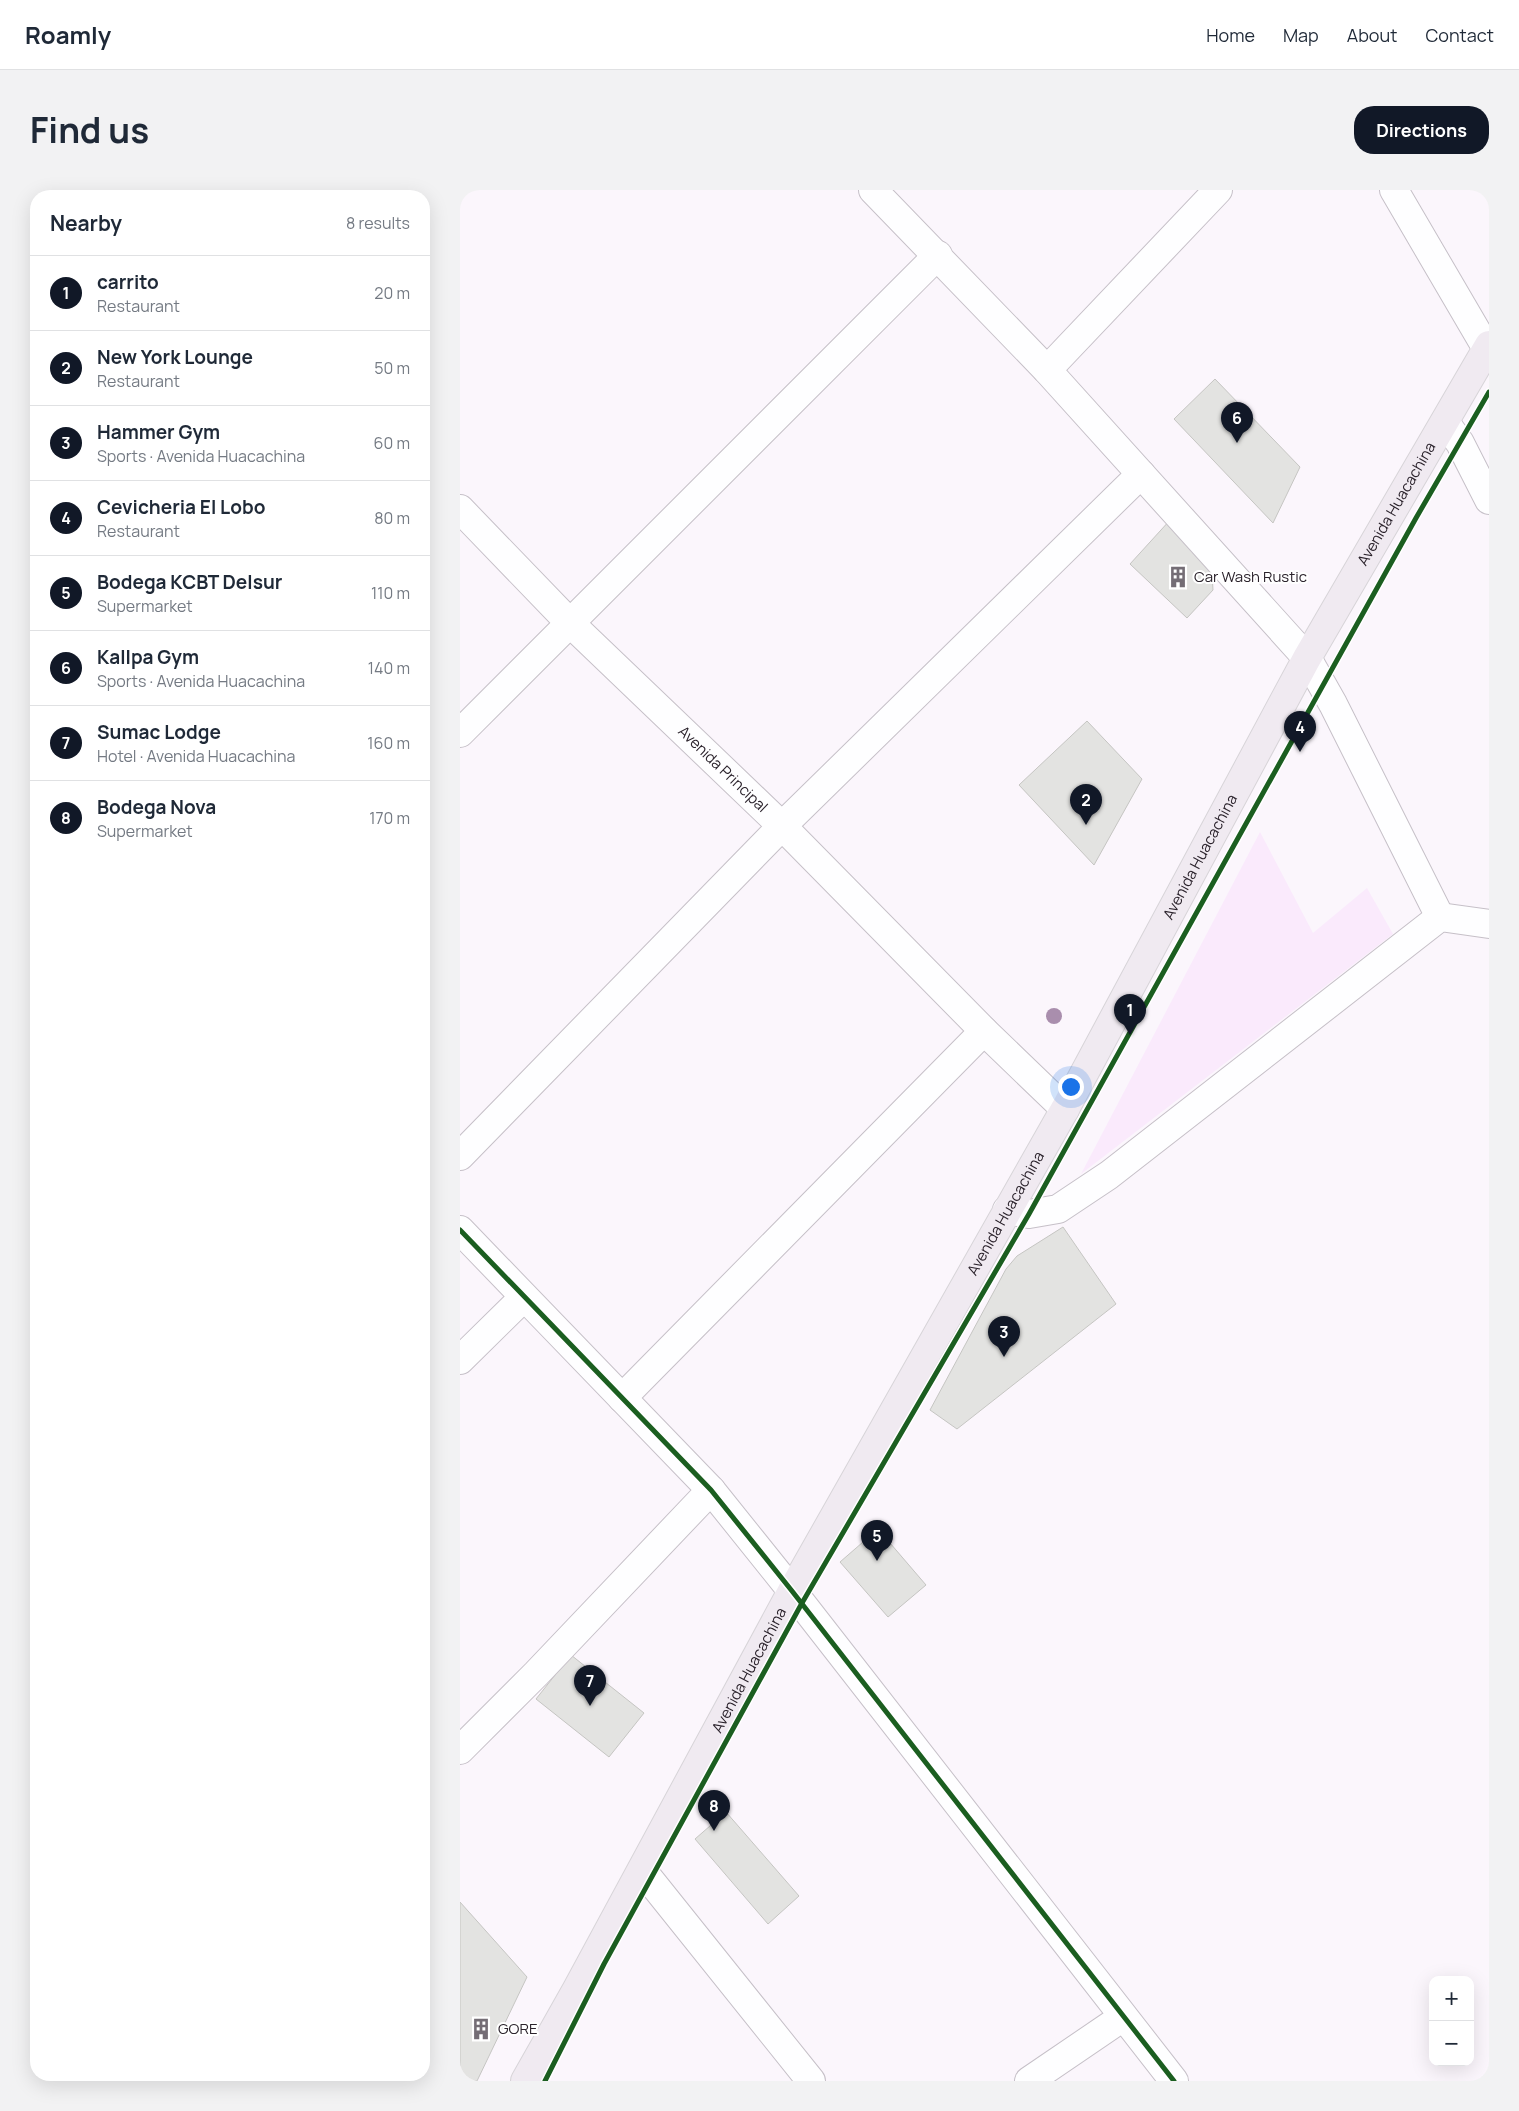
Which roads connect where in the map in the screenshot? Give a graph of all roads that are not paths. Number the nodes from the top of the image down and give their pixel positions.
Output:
1 (874, 190) edge
2 (1218, 190) edge
3 (1394, 190) edge
4 (938, 255) junction
5 (1488, 347) edge
6 (1047, 370) junction
7 (1445, 422) junction
8 (1141, 474) junction
9 (1489, 500) edge
10 (460, 509) edge
11 (570, 623) junction
12 (1307, 658) junction
13 (460, 733) edge
14 (782, 826) junction
15 (1440, 918) junction
16 (1489, 924) edge
17 (984, 1031) junction
18 (1065, 1109) junction
19 (460, 1156) edge
20 (1007, 1210) junction
21 (460, 1230) edge
22 (524, 1296) junction
23 (460, 1360) edge
24 (622, 1398) junction
25 (711, 1490) junction
26 (792, 1591) junction
27 (460, 1750) edge
28 (642, 1870) junction
29 (1123, 2017) junction
30 (525, 2081) edge
31 (811, 2081) edge
32 (1029, 2081) edge
33 (1174, 2081) edge

1 - 4 street
2 - 6 street
3 - 5 street
4 - 6 street
4 - 11 street
5 - 7 main road, Avenida Huacachina
6 - 8 street
7 - 9 street
7 - 12 main road, Avenida Huacachina
8 - 12 street
8 - 14 street
10 - 11 street, Avenida Principal
11 - 13 street
11 - 14 street, Avenida Principal
12 - 15 street
12 - 18 main road, Avenida Huacachina
14 - 17 street, Avenida Principal
14 - 19 street
15 - 16 street
15 - 20 street
17 - 18 street, Avenida Principal
17 - 24 street
18 - 20 main road, Avenida Huacachina
20 - 26 main road, Avenida Huacachina
21 - 22 street
22 - 23 street
22 - 24 street
24 - 25 street
25 - 26 street
25 - 27 street
26 - 28 main road, Avenida Huacachina
26 - 29 street
28 - 30 main road, Avenida Huacachina
28 - 31 street
29 - 32 street
29 - 33 street

